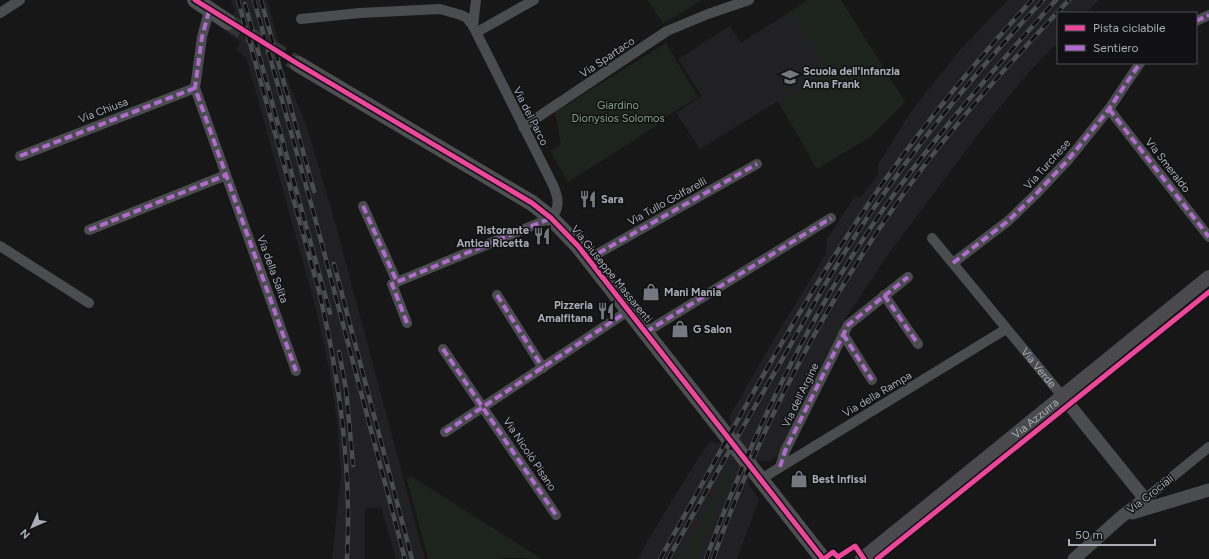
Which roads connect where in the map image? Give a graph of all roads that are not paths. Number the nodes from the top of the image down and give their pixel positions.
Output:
1 (20, 0) edge
2 (195, 0) edge
3 (476, 0) edge
4 (534, 0) edge
5 (726, 0) edge
6 (749, 0) edge
7 (209, 11) junction
8 (0, 13) edge
9 (708, 14) junction
10 (1209, 15) edge
11 (301, 19) dead end
12 (1197, 21) edge
13 (228, 22) tunnel mouth
14 (475, 29) junction
15 (298, 64) tunnel mouth
16 (1139, 64) edge
17 (195, 88) junction
18 (1109, 109) junction
19 (523, 127) junction
20 (20, 156) dead end
21 (757, 164) dead end
22 (226, 176) junction
23 (363, 206) dead end
24 (552, 218) junction
25 (831, 218) dead end
26 (89, 230) dead end
27 (1209, 236) edge
28 (932, 238) dead end
29 (0, 246) edge
30 (588, 259) junction
31 (953, 263) junction
32 (908, 277) dead end
33 (1209, 278) edge
34 (397, 282) junction
35 (497, 294) dead end
36 (884, 295) junction
37 (89, 303) dead end
38 (628, 311) junction
39 (407, 323) dead end
40 (1006, 330) junction
41 (646, 332) junction
42 (843, 334) junction
43 (918, 344) dead end
44 (443, 349) dead end
45 (544, 368) junction
46 (296, 371) dead end
47 (872, 380) dead end
48 (1062, 397) junction
49 (483, 407) junction
50 (445, 432) dead end
51 (1209, 447) edge
52 (780, 467) junction
53 (761, 479) junction
54 (1209, 490) edge
55 (1145, 499) junction
56 (556, 515) dead end
57 (1120, 517) junction
58 (823, 559) edge
59 (862, 559) edge
60 (1074, 559) edge

1 - 8 street
2 - 7 main road
3 - 14 street
4 - 14 street
5 - 9 street, Via Spartaco
6 - 9 street, Via Spartaco
7 - 13 main road
7 - 17 street, Via della Salita
9 - 19 street, Via Spartaco
10 - 12 street
11 - 14 street, Via del Parco
14 - 19 street, Via del Parco
15 - 24 main road, Via Giuseppe Massarenti
16 - 18 street, Via Turchese
17 - 20 street, Via Chiusa
17 - 22 street, Via della Salita
18 - 27 street, Via Smeraldo
18 - 31 street, Via Turchese
19 - 24 street, Via del Parco
21 - 30 street, Via Tullo Golfarelli
22 - 26 street
22 - 46 street, Via della Salita
23 - 34 street
24 - 30 main road, Via Giuseppe Massarenti
24 - 34 street
25 - 41 street, Via Giuseppe Massarenti
28 - 31 street, Via Verde
29 - 37 street
30 - 38 main road, Via Giuseppe Massarenti
31 - 40 street, Via Verde
32 - 36 street, Via dell'Argine
33 - 48 main road, Via Azzurra
34 - 39 street
35 - 45 street
36 - 42 street, Via dell'Argine
36 - 43 street
38 - 41 main road, Via Giuseppe Massarenti
38 - 45 street
40 - 48 street, Via Verde
40 - 52 street, Via della Rampa
41 - 53 main road, Via Giuseppe Massarenti
42 - 47 street
42 - 52 street, Via dell'Argine
44 - 49 street, Via Nicolò Pisano
45 - 49 street
48 - 55 street, Via Verde
48 - 59 main road, Via Azzurra
49 - 50 street
49 - 56 street, Via Nicolò Pisano
51 - 55 street, Via Crociali
52 - 53 street, Via della Rampa
53 - 58 main road, Via Giuseppe Massarenti
54 - 57 street
55 - 57 street, Via Crociali
57 - 60 street, Via Crociali

